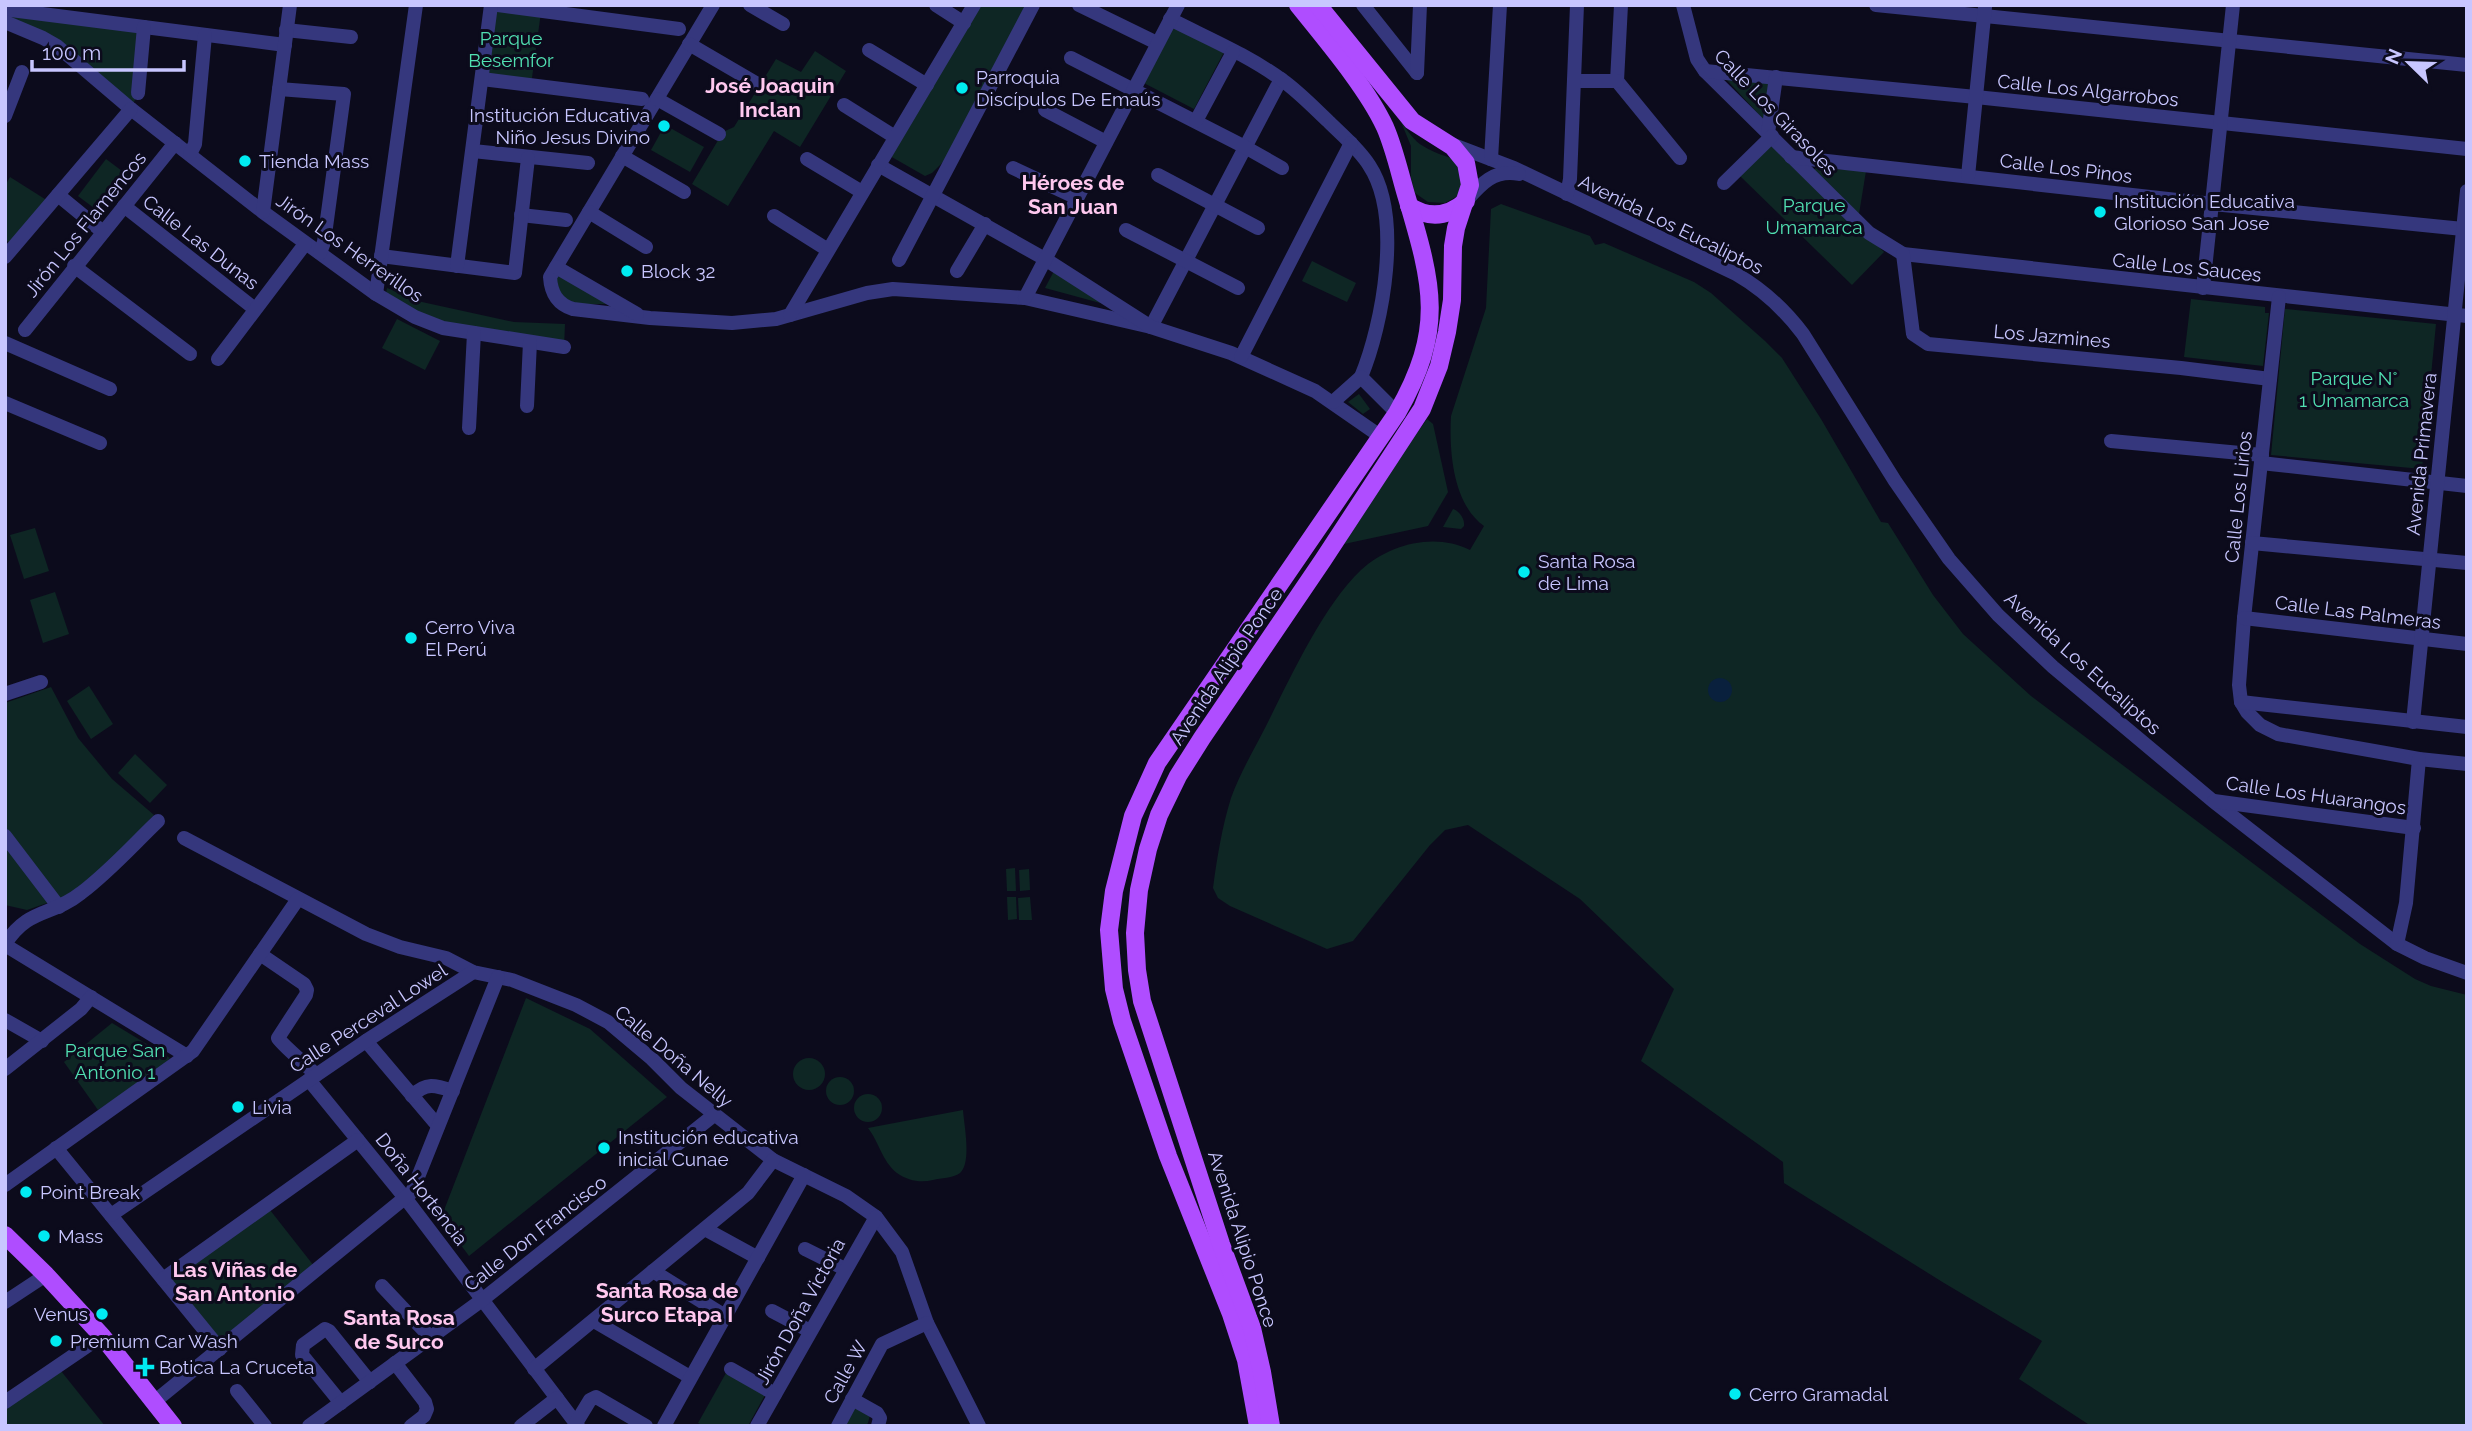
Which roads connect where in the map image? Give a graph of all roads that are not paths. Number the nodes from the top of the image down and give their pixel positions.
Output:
1 (290, 5) edge
2 (416, 5) edge
3 (491, 5) edge
4 (498, 5) edge
5 (713, 5) edge
6 (750, 5) edge
7 (936, 5) edge
8 (974, 5) edge
9 (1033, 5) edge
10 (1079, 5) edge
11 (1178, 5) edge
12 (1298, 5) edge
13 (1318, 5) edge
14 (1363, 5) edge
15 (1420, 5) edge
16 (1500, 5) edge
17 (1577, 5) edge
18 (1621, 5) edge
19 (1683, 5) edge
20 (1877, 5) edge
21 (2234, 5) edge
22 (1985, 10) edge
23 (5, 11) edge
24 (1170, 19) junction
25 (5, 22) edge
26 (964, 23) junction
27 (783, 24) dead end
28 (144, 27) junction
29 (679, 29) dead end
30 (205, 35) junction
31 (351, 37) dead end
32 (286, 38) junction
33 (2230, 40) junction
34 (1157, 43) junction
35 (689, 44) junction
36 (869, 50) dead end
37 (1233, 51) junction
38 (1071, 58) dead end
39 (2467, 65) edge
40 (1705, 71) junction
41 (22, 72) dead end
42 (1776, 76) junction
43 (482, 79) junction
44 (1281, 79) junction
45 (1574, 81) junction
46 (1617, 81) junction
47 (927, 85) junction
48 (761, 86) dead end
49 (279, 89) junction
50 (1134, 89) junction
51 (138, 93) dead end
52 (1976, 97) junction
53 (642, 99) dead end
54 (657, 99) junction
55 (844, 105) dead end
56 (131, 109) junction
57 (1045, 110) dead end
58 (5, 116) edge
59 (1196, 121) junction
60 (2222, 124) junction
61 (719, 134) dead end
62 (1770, 135) junction
63 (895, 137) junction
64 (1443, 141) junction
65 (1106, 142) junction
66 (175, 143) junction
67 (1351, 143) junction
68 (1245, 147) junction
69 (2467, 149) edge
70 (472, 151) junction
71 (190, 154) junction
72 (622, 156) junction
73 (1791, 157) junction
74 (528, 158) junction
75 (1680, 158) dead end
76 (807, 159) dead end
77 (1490, 159) junction
78 (588, 163) dead end
79 (878, 165) junction
80 (1013, 168) dead end
81 (1282, 168) dead end
82 (1158, 175) dead end
83 (1968, 176) junction
84 (1536, 180) junction
85 (1724, 183) dead end
86 (2467, 191) edge
87 (684, 192) dead end
88 (862, 192) junction
89 (1567, 194) junction
90 (58, 195) junction
91 (933, 195) junction
92 (1077, 198) junction
93 (1466, 201) junction
94 (2213, 204) junction
95 (1215, 205) junction
96 (124, 206) junction
97 (1409, 206) junction
98 (263, 212) junction
99 (589, 212) junction
100 (521, 215) junction
101 (774, 216) dead end
102 (566, 220) dead end
103 (985, 224) junction
104 (1258, 228) dead end
105 (2463, 229) junction
106 (1126, 230) dead end
107 (103, 232) junction
108 (305, 244) junction
109 (646, 247) dead end
110 (8, 248) edge
111 (828, 250) junction
112 (320, 253) junction
113 (1903, 254) junction
114 (382, 257) junction
115 (1045, 259) junction
116 (899, 260) dead end
117 (1185, 261) junction
118 (74, 266) junction
119 (457, 266) junction
120 (556, 267) junction
121 (957, 271) dead end
122 (1238, 288) dead end
123 (2203, 288) junction
124 (376, 294) junction
125 (2279, 297) junction
126 (1025, 298) junction
127 (255, 309) junction
128 (790, 315) junction
129 (2460, 315) edge
130 (642, 317) junction
131 (1152, 327) junction
132 (25, 330) dead end
133 (474, 333) junction
134 (530, 342) junction
135 (5, 343) edge
136 (564, 347) dead end
137 (190, 354) dead end
138 (1241, 357) junction
139 (218, 359) dead end
140 (1361, 377) junction
141 (2270, 379) junction
142 (110, 388) dead end
143 (1333, 402) junction
144 (5, 403) edge
145 (527, 406) dead end
146 (1396, 413) junction
147 (469, 428) dead end
148 (1380, 436) junction
149 (2111, 441) dead end
150 (100, 443) dead end
151 (2261, 459) junction
152 (2437, 484) junction
153 (2467, 486) edge
154 (2252, 543) junction
155 (2430, 559) junction
156 (2467, 563) edge
157 (2244, 618) junction
158 (2421, 639) junction
159 (2467, 645) edge
160 (41, 682) dead end
161 (6, 689) edge
162 (2241, 702) junction
163 (2413, 722) junction
164 (2467, 727) edge
165 (2419, 759) junction
166 (1157, 763) junction
167 (2467, 764) edge
168 (1178, 776) junction
169 (2213, 801) junction
170 (158, 821) dead end
171 (2414, 828) junction
172 (5, 836) edge
173 (184, 838) dead end
174 (298, 900) junction
175 (59, 907) junction
176 (5, 944) edge
177 (2397, 944) junction
178 (260, 954) junction
179 (473, 972) junction
180 (2467, 972) edge
181 (498, 977) junction
182 (91, 997) junction
183 (5, 1020) edge
184 (42, 1041) junction
185 (366, 1041) junction
186 (187, 1056) junction
187 (5, 1069) edge
188 (312, 1077) junction
189 (453, 1091) junction
190 (412, 1096) junction
191 (714, 1115) junction
192 (439, 1126) junction
193 (358, 1140) junction
194 (56, 1148) junction
195 (773, 1160) junction
196 (804, 1175) junction
197 (5, 1185) edge
198 (406, 1199) junction
199 (111, 1215) junction
200 (876, 1217) junction
201 (5, 1220) edge
202 (705, 1229) junction
203 (5, 1236) edge
204 (805, 1249) dead end
205 (758, 1258) junction
206 (845, 1269) junction
207 (653, 1271) junction
208 (46, 1275) junction
209 (163, 1279) junction
210 (382, 1286) dead end
211 (482, 1300) junction
212 (5, 1302) edge
213 (772, 1311) dead end
214 (725, 1316) junction
215 (594, 1321) junction
216 (927, 1323) junction
217 (810, 1331) junction
218 (102, 1336) junction
219 (430, 1337) junction
220 (220, 1349) junction
221 (395, 1363) junction
222 (534, 1369) junction
223 (732, 1369) dead end
224 (690, 1377) junction
225 (370, 1381) junction
226 (237, 1391) dead end
227 (775, 1394) junction
228 (557, 1398) junction
229 (852, 1399) junction
230 (5, 1402) edge
231 (154, 1402) junction
232 (341, 1402) junction
233 (318, 1423) edge
234 (577, 1425) edge
235 (173, 1426) edge
236 (265, 1426) edge
237 (411, 1426) edge
238 (522, 1426) edge
239 (646, 1426) edge
240 (664, 1426) edge
241 (757, 1426) edge
242 (838, 1426) edge
243 (878, 1426) edge
244 (979, 1426) edge
245 (1258, 1426) edge
246 (1271, 1426) edge

1 - 32 street
2 - 114 street
3 - 43 street
4 - 29 street
5 - 35 street
6 - 27 street
7 - 26 street
8 - 26 street
9 - 91 street
10 - 34 street
11 - 24 street
12 - 97 main road, Avenida Alipio Ponce
13 - 64 main road, Avenida Alipio Ponce
14 - 15 street
16 - 77 street
17 - 45 street
18 - 46 street
19 - 40 street, Calle Los Girasoles
20 - 22 street
21 - 33 street
22 - 33 street
22 - 52 street
23 - 28 street
24 - 34 street
24 - 37 street
25 - 56 street, Jirón Los Herrerillos
26 - 47 street
28 - 30 street
28 - 51 street
30 - 32 street
30 - 71 street
31 - 32 street
32 - 49 street
33 - 39 street
33 - 60 street
34 - 50 street
35 - 48 street
35 - 54 street
36 - 47 street
37 - 44 street
37 - 59 street
38 - 50 street
40 - 42 street, Calle Los Algarrobos
40 - 62 street, Calle Los Girasoles
41 - 58 street
42 - 52 street, Calle Los Algarrobos
42 - 62 street
43 - 53 street
43 - 70 street
44 - 67 street
44 - 68 street
45 - 46 street
45 - 89 street
46 - 75 street
47 - 63 street
49 - 98 street
49 - 112 street
50 - 59 street
50 - 65 street
52 - 60 street, Calle Los Algarrobos
52 - 83 street
54 - 61 street
54 - 72 street
55 - 63 street
56 - 66 street, Jirón Los Herrerillos
56 - 90 street
57 - 65 street
59 - 68 street
60 - 69 street, Calle Los Algarrobos
60 - 94 street
62 - 73 street, Calle Los Girasoles
62 - 85 street
63 - 79 street
64 - 77 street, Avenida Los Eucaliptos
64 - 93 main road, Avenida Alipio Ponce
65 - 92 street
66 - 71 street, Jirón Los Herrerillos
66 - 96 street, Jirón Los Flamencos
67 - 138 street
67 - 140 street
68 - 81 street
68 - 95 street
70 - 74 street
70 - 119 street
71 - 98 street, Jirón Los Herrerillos
72 - 87 street
72 - 99 street
73 - 83 street, Calle Los Pinos
73 - 113 street, Calle Los Girasoles
74 - 78 street
74 - 100 street
76 - 88 street
77 - 84 street, Avenida Los Eucaliptos
79 - 88 street
79 - 91 street
80 - 92 street
82 - 95 street
83 - 94 street, Calle Los Pinos
84 - 89 street, Avenida Los Eucaliptos
84 - 93 street, Avenida Los Eucaliptos
86 - 105 street, Avenida Primavera
88 - 111 street
89 - 169 street, Avenida Los Eucaliptos
90 - 107 street
90 - 110 street
91 - 103 street
91 - 116 street
92 - 115 street
93 - 97 main road
93 - 168 main road, Avenida Alipio Ponce
94 - 105 street, Calle Los Pinos
94 - 123 street
95 - 104 street
95 - 117 street
96 - 107 street, Jirón Los Flamencos
96 - 127 street, Calle Las Dunas
97 - 146 main road, Avenida Alipio Ponce
98 - 108 street, Jirón Los Herrerillos
99 - 109 street
99 - 120 street
100 - 102 street
100 - 119 street
101 - 111 street
103 - 115 street
103 - 121 street
105 - 129 street, Avenida Primavera
106 - 117 street
107 - 118 street, Jirón Los Flamencos
108 - 112 street, Jirón Los Herrerillos
108 - 127 street
111 - 128 street
112 - 124 street, Jirón Los Herrerillos
113 - 123 street, Calle Los Sauces
113 - 141 street, Los Jazmines
114 - 119 street
114 - 124 street
115 - 126 street
115 - 131 street
117 - 122 street
117 - 131 street
118 - 132 street, Jirón Los Flamencos
118 - 137 street
120 - 130 street
120 - 130 street
123 - 125 street, Calle Los Sauces
124 - 133 street, Jirón Los Herrerillos
125 - 129 street, Calle Los Sauces
125 - 141 street, Calle Los Lirios
126 - 128 street
126 - 131 street
127 - 139 street
128 - 130 street
129 - 152 street, Avenida Primavera
131 - 138 street
133 - 134 street, Jirón Los Herrerillos
133 - 147 street
134 - 136 street, Jirón Los Herrerillos
134 - 145 street
135 - 142 street
138 - 143 street
140 - 143 street
140 - 146 street
141 - 151 street, Calle Los Lirios
143 - 148 street
144 - 150 street
146 - 148 main road, Avenida Alipio Ponce
148 - 166 main road, Avenida Alipio Ponce
149 - 151 street
151 - 152 street
151 - 154 street, Calle Los Lirios
152 - 153 street
152 - 155 street, Avenida Primavera
154 - 155 street
154 - 157 street, Calle Los Lirios
155 - 156 street
155 - 158 street, Avenida Primavera
157 - 158 street, Calle Las Palmeras
157 - 162 street, Calle Los Lirios
158 - 159 street, Calle Las Palmeras
158 - 163 street, Avenida Primavera
160 - 161 street
162 - 163 street
162 - 165 street
163 - 164 street
165 - 167 street
165 - 171 street
166 - 168 main road
166 - 245 main road, Avenida Alipio Ponce
168 - 246 main road, Avenida Alipio Ponce
169 - 171 street, Calle Los Huarangos
169 - 177 street, Avenida Los Eucaliptos
170 - 175 street
171 - 177 street
172 - 175 street
173 - 174 street, Calle Doña Nelly
174 - 178 street
174 - 179 street, Calle Doña Nelly
175 - 176 street
176 - 182 street
177 - 180 street, Avenida Los Eucaliptos
178 - 186 street
178 - 188 street, Doña Hortencia
179 - 181 street, Calle Doña Nelly
179 - 185 street, Calle Perceval Lowel
181 - 189 street
181 - 191 street, Calle Doña Nelly
182 - 184 street
182 - 186 street
183 - 184 street
184 - 187 street
185 - 188 street, Calle Perceval Lowel
185 - 190 street
186 - 194 street
188 - 193 street, Doña Hortencia
188 - 199 street, Calle Perceval Lowel
189 - 190 street
189 - 192 street
190 - 192 street
191 - 195 street, Calle Doña Nelly
191 - 211 street, Calle Don Francisco
192 - 198 street
193 - 198 street, Doña Hortencia
193 - 209 street
194 - 197 street
194 - 199 street
195 - 196 street, Calle Doña Nelly
195 - 202 street
196 - 200 street, Calle Doña Nelly
196 - 205 street
198 - 211 street, Doña Hortencia
198 - 220 street
199 - 209 street
200 - 206 street, Jirón Doña Victoria
200 - 216 street, Calle Doña Nelly
201 - 208 main road
202 - 205 street
202 - 207 street
203 - 208 main road
204 - 206 street
205 - 214 street
206 - 217 street, Jirón Doña Victoria
207 - 214 street
207 - 215 street
208 - 212 street
208 - 218 main road
209 - 220 street
210 - 219 street
211 - 219 street, Calle Don Francisco
211 - 222 street, Doña Hortencia
213 - 217 street
214 - 224 street
215 - 222 street
215 - 224 street
216 - 229 street, Calle W
216 - 244 street, Calle Doña Nelly
217 - 227 street, Jirón Doña Victoria
218 - 230 street
218 - 231 main road
219 - 221 street, Calle Don Francisco
220 - 231 street
221 - 225 street, Calle Don Francisco
221 - 237 street
222 - 228 street, Doña Hortencia
223 - 227 street
224 - 240 street
225 - 232 street, Calle Don Francisco
225 - 232 street
226 - 236 street
227 - 241 street, Jirón Doña Victoria
228 - 234 street, Doña Hortencia
228 - 238 street
229 - 242 street, Calle W
229 - 243 street
231 - 235 main road
232 - 233 street, Calle Don Francisco
234 - 239 street

